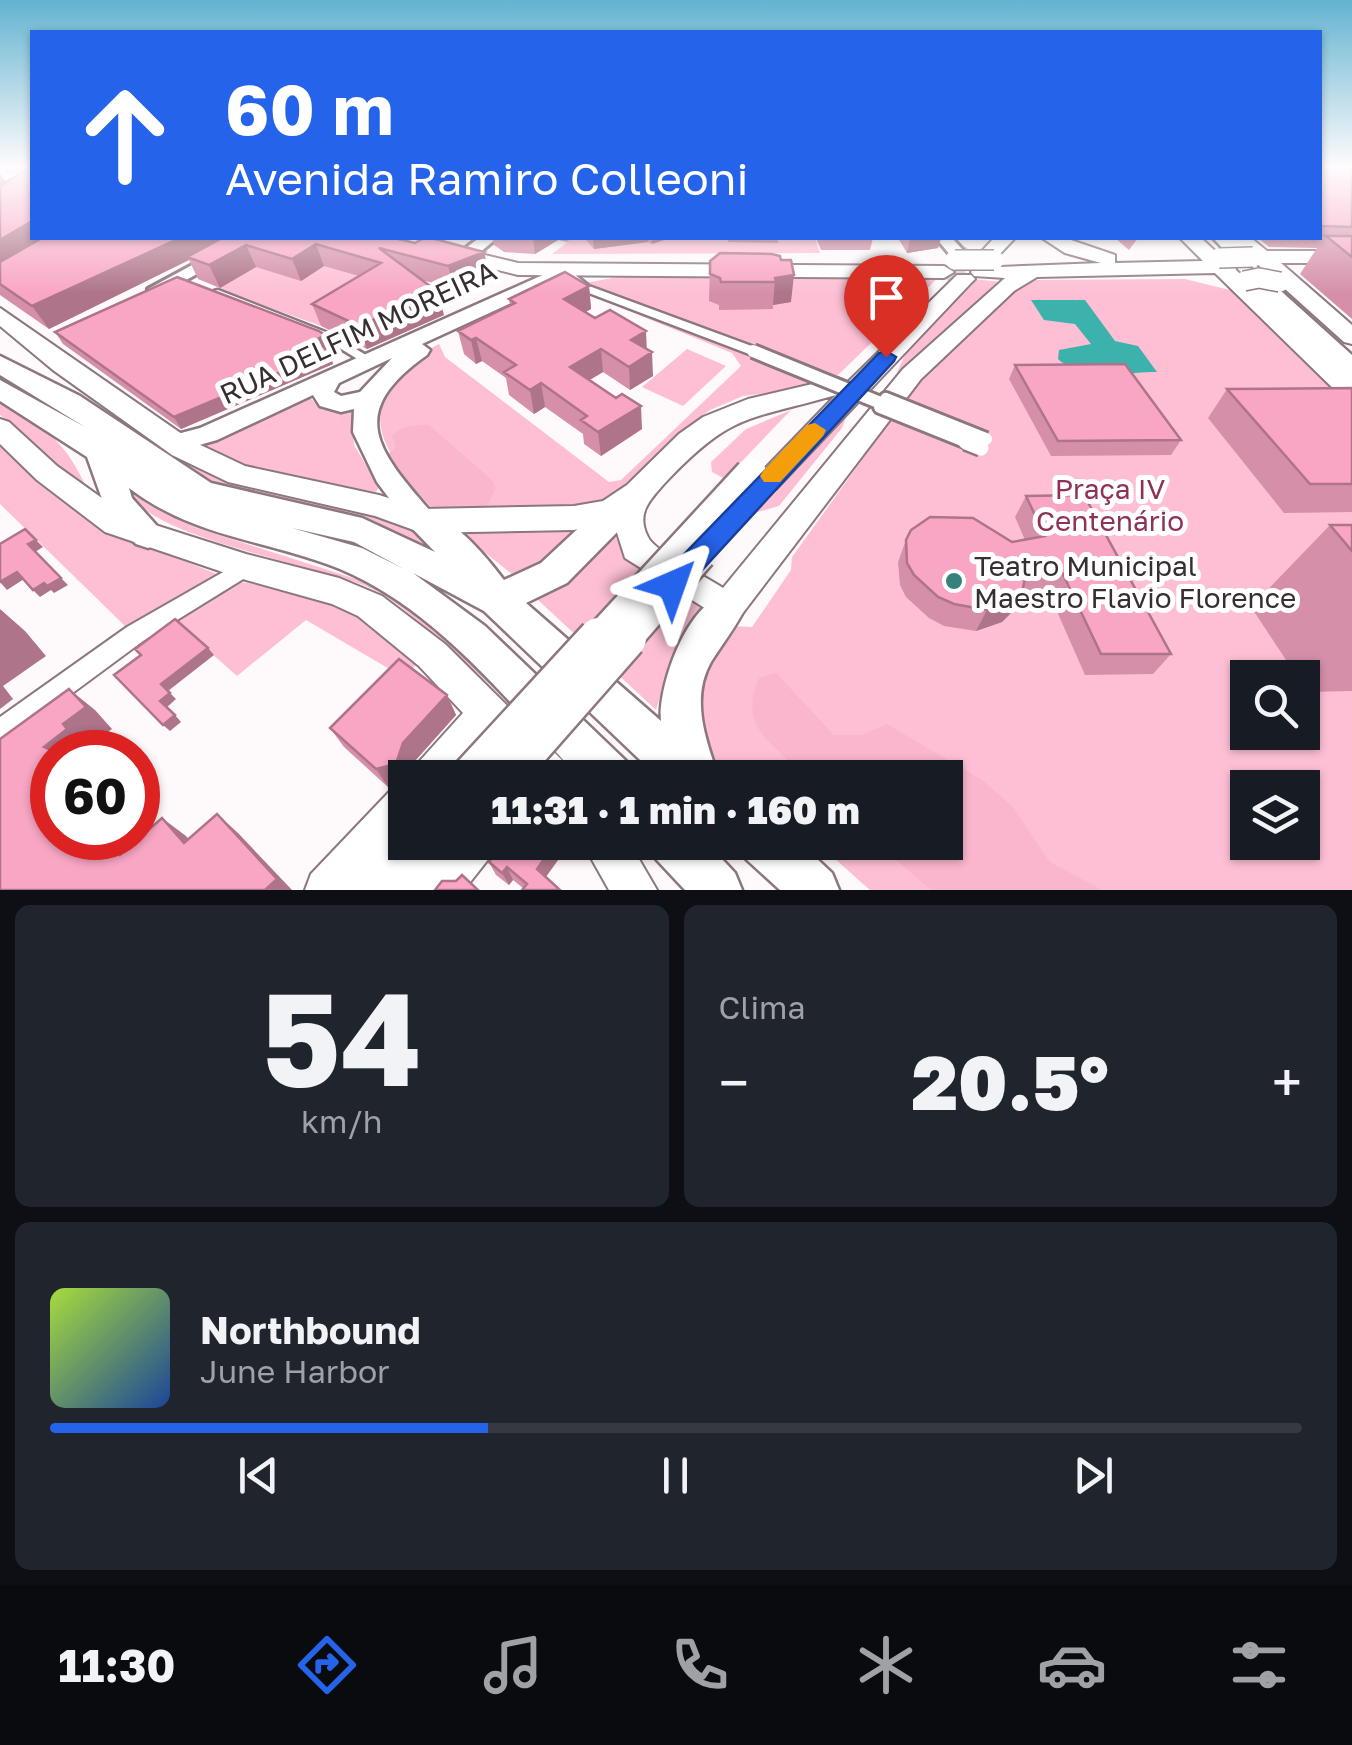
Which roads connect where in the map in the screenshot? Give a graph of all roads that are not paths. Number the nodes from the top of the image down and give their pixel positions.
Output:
1 (249, 240) edge
2 (398, 240) edge
3 (445, 240) edge
4 (946, 240) edge
5 (1002, 240) edge
6 (1055, 240) edge
7 (1189, 240) edge
8 (1194, 240) edge
9 (481, 244) edge
10 (1352, 257) edge
11 (1108, 259) junction
12 (970, 263) edge
13 (1161, 264) junction
14 (1245, 265) edge
15 (1352, 265) edge
16 (573, 270) junction
17 (1033, 271) junction
18 (180, 279) junction
19 (522, 279) junction
20 (139, 297) edge
21 (1, 318) edge
22 (1352, 336) edge
23 (905, 340) junction
24 (1352, 354) edge
25 (368, 360) junction
26 (0, 364) edge
27 (1352, 370) edge
28 (332, 377) junction
29 (838, 386) junction
30 (0, 389) edge
31 (1352, 392) edge
32 (366, 398) junction
33 (0, 428) edge
34 (175, 444) junction
35 (984, 444) dead end
36 (113, 445) junction
37 (853, 447) junction
38 (758, 478) junction
39 (628, 501) junction
40 (422, 522) junction
41 (148, 535) junction
42 (246, 567) junction
43 (498, 600) junction
44 (727, 608) junction
45 (489, 712) junction
46 (0, 732) edge
47 (457, 760) edge
48 (463, 760) edge
49 (522, 760) edge
50 (542, 760) edge
51 (592, 760) edge
52 (675, 760) edge
53 (690, 760) edge
54 (388, 825) edge
55 (396, 860) edge
56 (432, 860) edge
57 (460, 860) edge
58 (615, 860) edge
59 (690, 860) edge
60 (782, 860) edge
61 (328, 890) edge
62 (369, 890) edge
63 (406, 890) edge
64 (436, 890) edge
65 (634, 890) edge
66 (718, 890) edge
67 (815, 890) edge

1 - 18 street
2 - 19 main road
3 - 9 main road
4 - 12 street
5 - 12 main road
6 - 11 main road
7 - 13 main road
8 - 14 main road
9 - 16 main road
10 - 14 main road
11 - 12 main road
11 - 13 main road
12 - 16 main road
12 - 17 main road
12 - 23 main road
12 - 29 main road
13 - 14 main road
13 - 14 main road
13 - 17 main road
14 - 15 main road
14 - 22 main road
14 - 24 highway
14 - 27 highway
14 - 31 main road
16 - 19 main road, RUA DELFIM MOREIRA
16 - 32 main road, RUA DELFIM MOREIRA
16 - 35 street, bridge
17 - 37 main road
18 - 20 street
18 - 25 street
19 - 25 main road, RUA DELFIM MOREIRA
21 - 34 main road
23 - 37 main road
23 - 38 main road
25 - 28 main road, RUA DELFIM MOREIRA
26 - 36 highway
28 - 32 main road
28 - 34 main road, RUA DELFIM MOREIRA
29 - 38 main road
29 - 39 main road
30 - 36 highway
32 - 40 main road
33 - 41 main road
34 - 40 main road
36 - 41 highway
36 - 43 highway
36 - 51 highway
37 - 44 main road
38 - 48 main road, bridge
38 - 50 main road, bridge
39 - 40 main road
39 - 43 highway
39 - 44 main road
40 - 43 highway
41 - 42 main road
42 - 45 main road
42 - 46 street
43 - 52 highway
44 - 53 highway
45 - 47 main road
45 - 49 main road
54 - 61 main road
55 - 62 main road
56 - 63 main road
57 - 64 main road
58 - 65 main road
59 - 66 highway
60 - 67 highway

